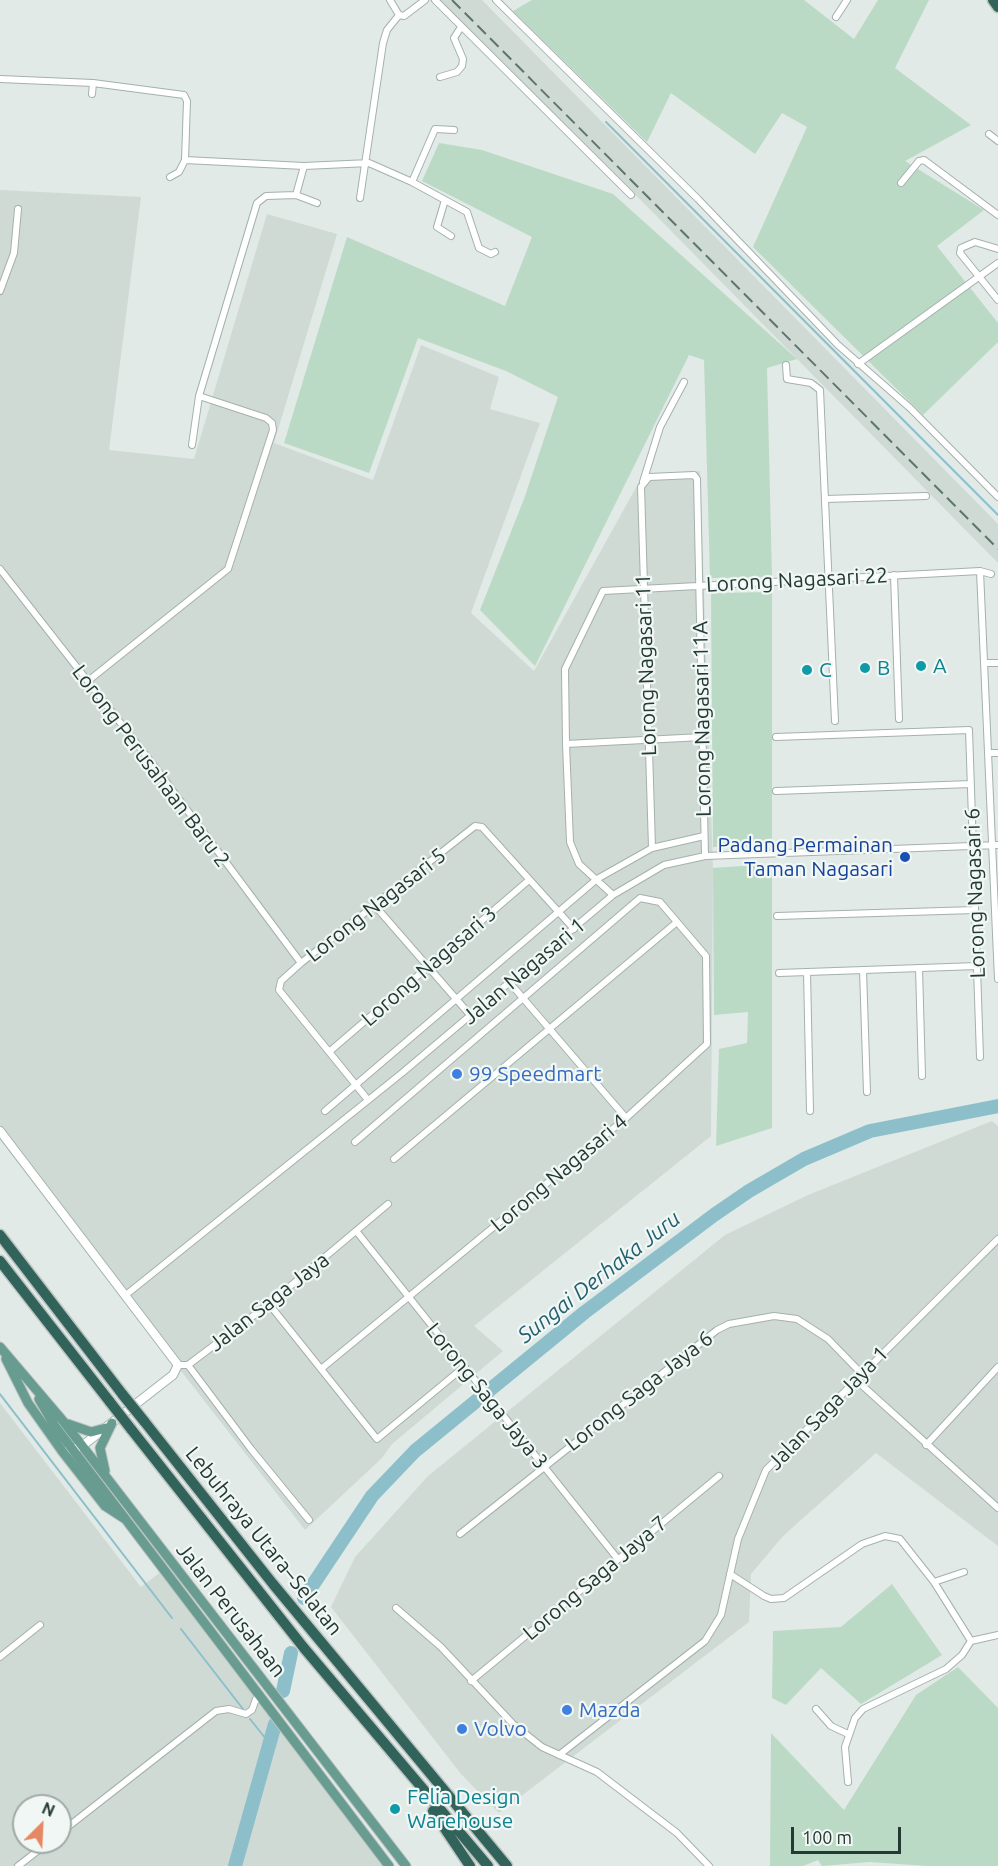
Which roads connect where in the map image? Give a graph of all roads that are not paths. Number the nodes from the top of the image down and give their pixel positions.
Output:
1 (390, 0) edge
2 (425, 0) edge
3 (435, 0) edge
4 (496, 0) edge
5 (847, 0) edge
6 (993, 0) edge
7 (998, 7) edge
8 (399, 15) junction
9 (836, 17) dead end
10 (461, 27) junction
11 (440, 77) dead end
12 (0, 79) edge
13 (93, 83) junction
14 (92, 94) dead end
15 (454, 130) dead end
16 (989, 134) dead end
17 (998, 141) edge
18 (185, 160) junction
19 (366, 162) junction
20 (304, 166) junction
21 (170, 177) dead end
22 (411, 182) junction
23 (901, 183) dead end
24 (296, 195) junction
25 (631, 195) dead end
26 (360, 198) dead end
27 (445, 200) junction
28 (317, 203) dead end
29 (18, 209) dead end
30 (998, 215) edge
31 (451, 236) dead end
32 (998, 249) edge
33 (495, 252) dead end
34 (998, 263) edge
35 (978, 278) junction
36 (0, 291) edge
37 (998, 300) edge
38 (858, 364) junction
39 (786, 365) dead end
40 (684, 382) dead end
41 (199, 396) junction
42 (192, 445) dead end
43 (643, 482) junction
44 (926, 496) dead end
45 (998, 497) edge
46 (825, 499) junction
47 (0, 569) edge
48 (980, 571) junction
49 (991, 574) dead end
50 (894, 575) junction
51 (829, 578) junction
52 (699, 584) junction
53 (643, 587) junction
54 (984, 663) junction
55 (998, 663) edge
56 (88, 681) junction
57 (899, 719) dead end
58 (835, 721) dead end
59 (702, 737) junction
60 (776, 737) dead end
61 (649, 740) junction
62 (566, 744) junction
63 (988, 753) junction
64 (998, 753) edge
65 (971, 784) junction
66 (776, 791) dead end
67 (704, 836) junction
68 (995, 845) edge
69 (973, 846) junction
70 (652, 848) junction
71 (705, 856) junction
72 (597, 879) junction
73 (529, 880) junction
74 (613, 895) junction
75 (375, 907) junction
76 (975, 910) junction
77 (558, 913) junction
78 (777, 915) dead end
79 (677, 922) junction
80 (574, 929) junction
81 (997, 936) edge
82 (301, 963) junction
83 (977, 966) junction
84 (428, 967) junction
85 (919, 968) junction
86 (862, 970) junction
87 (807, 972) junction
88 (779, 973) dead end
89 (998, 979) edge
90 (510, 983) junction
91 (523, 998) junction
92 (456, 999) junction
93 (471, 1016) junction
94 (549, 1029) junction
95 (329, 1052) junction
96 (980, 1057) dead end
97 (922, 1076) dead end
98 (356, 1084) junction
99 (867, 1092) dead end
100 (368, 1100) junction
101 (325, 1111) dead end
102 (810, 1111) dead end
103 (626, 1118) junction
104 (0, 1131) edge
105 (355, 1142) dead end
106 (394, 1159) dead end
107 (388, 1204) dead end
108 (357, 1232) junction
109 (0, 1234) edge
110 (998, 1239) edge
111 (0, 1260) edge
112 (127, 1294) junction
113 (408, 1298) junction
114 (269, 1304) junction
115 (0, 1347) edge
116 (183, 1365) junction
117 (464, 1367) junction
118 (998, 1367) edge
119 (321, 1369) junction
120 (861, 1373) junction
121 (26, 1377) junction
122 (855, 1379) junction
123 (63, 1421) junction
124 (109, 1425) junction
125 (926, 1444) junction
126 (78, 1448) junction
127 (62, 1451) junction
128 (543, 1466) junction
129 (719, 1476) dead end
130 (107, 1478) junction
131 (998, 1508) edge
132 (127, 1520) junction
133 (309, 1520) dead end
134 (460, 1534) dead end
135 (617, 1558) junction
136 (964, 1572) dead end
137 (730, 1574) junction
138 (934, 1582) junction
139 (396, 1608) dead end
140 (40, 1625) dead end
141 (998, 1635) edge
142 (971, 1641) junction
143 (0, 1657) edge
144 (471, 1681) junction
145 (265, 1700) junction
146 (816, 1709) dead end
147 (848, 1734) junction
148 (559, 1755) junction
149 (410, 1776) junction
150 (848, 1782) dead end
151 (72, 1824) edge
152 (33, 1854) edge
153 (18, 1866) edge
154 (389, 1866) edge
155 (406, 1866) edge
156 (470, 1866) edge
157 (488, 1866) edge
158 (507, 1866) edge
159 (709, 1866) edge

1 - 8 street
2 - 8 street
3 - 10 street
4 - 38 street
5 - 9 street
6 - 7 highway
8 - 19 street
10 - 11 street
10 - 25 street
12 - 13 street
13 - 14 street
13 - 18 street
15 - 22 street
16 - 17 street
18 - 20 street
18 - 21 street
19 - 20 street
19 - 22 street
19 - 26 street
20 - 24 street
22 - 27 street
23 - 30 street
24 - 28 street
24 - 41 street
27 - 31 street
27 - 33 street
29 - 36 street
32 - 35 street
34 - 35 street
35 - 37 street
35 - 38 street
38 - 45 street
39 - 46 street
40 - 43 street, Lorong Nagasari 11
41 - 42 street
41 - 56 street
43 - 52 street, Lorong Nagasari 11A
43 - 53 street, Lorong Nagasari 11
44 - 46 street
46 - 51 street
47 - 56 street, Lorong Perusahaan Baru 2
48 - 49 street, Lorong Nagasari 22
48 - 50 street, Lorong Nagasari 22
48 - 54 street
50 - 51 street, Lorong Nagasari 22
50 - 57 street
51 - 52 street, Lorong Nagasari 22
51 - 58 street
52 - 53 street, Lorong Nagasari 22
52 - 59 street, Lorong Nagasari 11A
53 - 61 street, Lorong Nagasari 11
53 - 62 street, Lorong Nagasari 22
54 - 55 street
54 - 63 street
56 - 82 street, Lorong Perusahaan Baru 2
59 - 61 street
59 - 67 street, Lorong Nagasari 11A
60 - 65 street, Lorong Nagasari 6
61 - 62 street
61 - 70 street, Lorong Nagasari 11
62 - 72 street
63 - 64 street
63 - 68 street
65 - 66 street
65 - 69 street, Lorong Nagasari 6
67 - 70 street, Jalan Nagasari 1
67 - 71 street, Lorong Nagasari 11A
68 - 69 street, Jalan Nagasari 1
68 - 81 street
69 - 71 street, Jalan Nagasari 1
69 - 76 street, Lorong Nagasari 6
70 - 72 street, Jalan Nagasari 1
71 - 74 street, Jalan Nagasari 1
72 - 74 street
72 - 77 street, Jalan Nagasari 1
73 - 75 street, Lorong Nagasari 5
73 - 77 street
73 - 84 street, Lorong Nagasari 3
74 - 80 street, Jalan Nagasari 1
75 - 82 street, Lorong Nagasari 5
75 - 84 street
76 - 78 street
76 - 83 street, Lorong Nagasari 6
77 - 80 street
77 - 92 street, Jalan Nagasari 1
79 - 91 street
79 - 94 street
79 - 103 street, Lorong Nagasari 4
80 - 90 street, Jalan Nagasari 1
81 - 89 street
82 - 95 street, Lorong Nagasari 5
83 - 85 street
83 - 96 street, Lorong Nagasari 6
84 - 92 street
84 - 95 street, Lorong Nagasari 3
85 - 86 street
85 - 97 street
86 - 87 street
86 - 99 street
87 - 88 street
87 - 102 street
90 - 91 street
90 - 93 street, Jalan Nagasari 1
91 - 94 street
91 - 105 street
92 - 93 street
92 - 98 street, Jalan Nagasari 1
93 - 100 street, Jalan Nagasari 1
94 - 103 street
94 - 106 street
95 - 98 street
98 - 100 street
98 - 101 street, Jalan Nagasari 1
100 - 112 street, Jalan Nagasari 1
103 - 113 street, Lorong Nagasari 4
104 - 112 street
107 - 108 street, Jalan Saga Jaya
108 - 113 street, Lorong Saga Jaya 3
108 - 114 street, Jalan Saga Jaya
109 - 158 highway, Lebuhraya Utara–Selatan, bridge
110 - 120 street, Jalan Saga Jaya 1
111 - 149 highway, Lebuhraya Utara–Selatan, bridge
112 - 116 street
113 - 117 street, Lorong Saga Jaya 3
113 - 119 street, Lorong Nagasari 4
114 - 116 street, Jalan Saga Jaya
114 - 119 street
115 - 121 main road, Jalan Perusahaan
115 - 127 main road
116 - 124 street
116 - 133 street
117 - 119 street
117 - 128 street, Lorong Saga Jaya 3
118 - 125 street
120 - 122 street, Jalan Saga Jaya 1
120 - 128 street, Lorong Saga Jaya 6
121 - 123 main road, Jalan Perusahaan
121 - 126 main road, Jalan Perusahaan
122 - 125 street
122 - 137 street, Jalan Saga Jaya 1
123 - 124 main road
123 - 126 main road, Jalan Perusahaan
124 - 126 street
124 - 130 main road
125 - 131 street
126 - 127 street
126 - 130 main road, Jalan Perusahaan
126 - 132 main road, Jalan Perusahaan
127 - 132 main road
128 - 134 street, Lorong Saga Jaya 6
128 - 135 street, Lorong Saga Jaya 3
129 - 135 street, Lorong Saga Jaya 7
130 - 155 main road, Jalan Perusahaan
132 - 145 main road, Jalan Perusahaan
135 - 144 street, Lorong Saga Jaya 7
136 - 138 street
137 - 138 street
137 - 148 street, Jalan Saga Jaya 1
138 - 142 street
139 - 144 street
140 - 143 street
141 - 142 street
142 - 147 street
144 - 148 street
145 - 151 street
145 - 154 main road, Jalan Perusahaan
146 - 147 street
147 - 150 street
148 - 159 street
149 - 156 highway
149 - 157 highway, Lebuhraya Utara–Selatan
152 - 153 street

